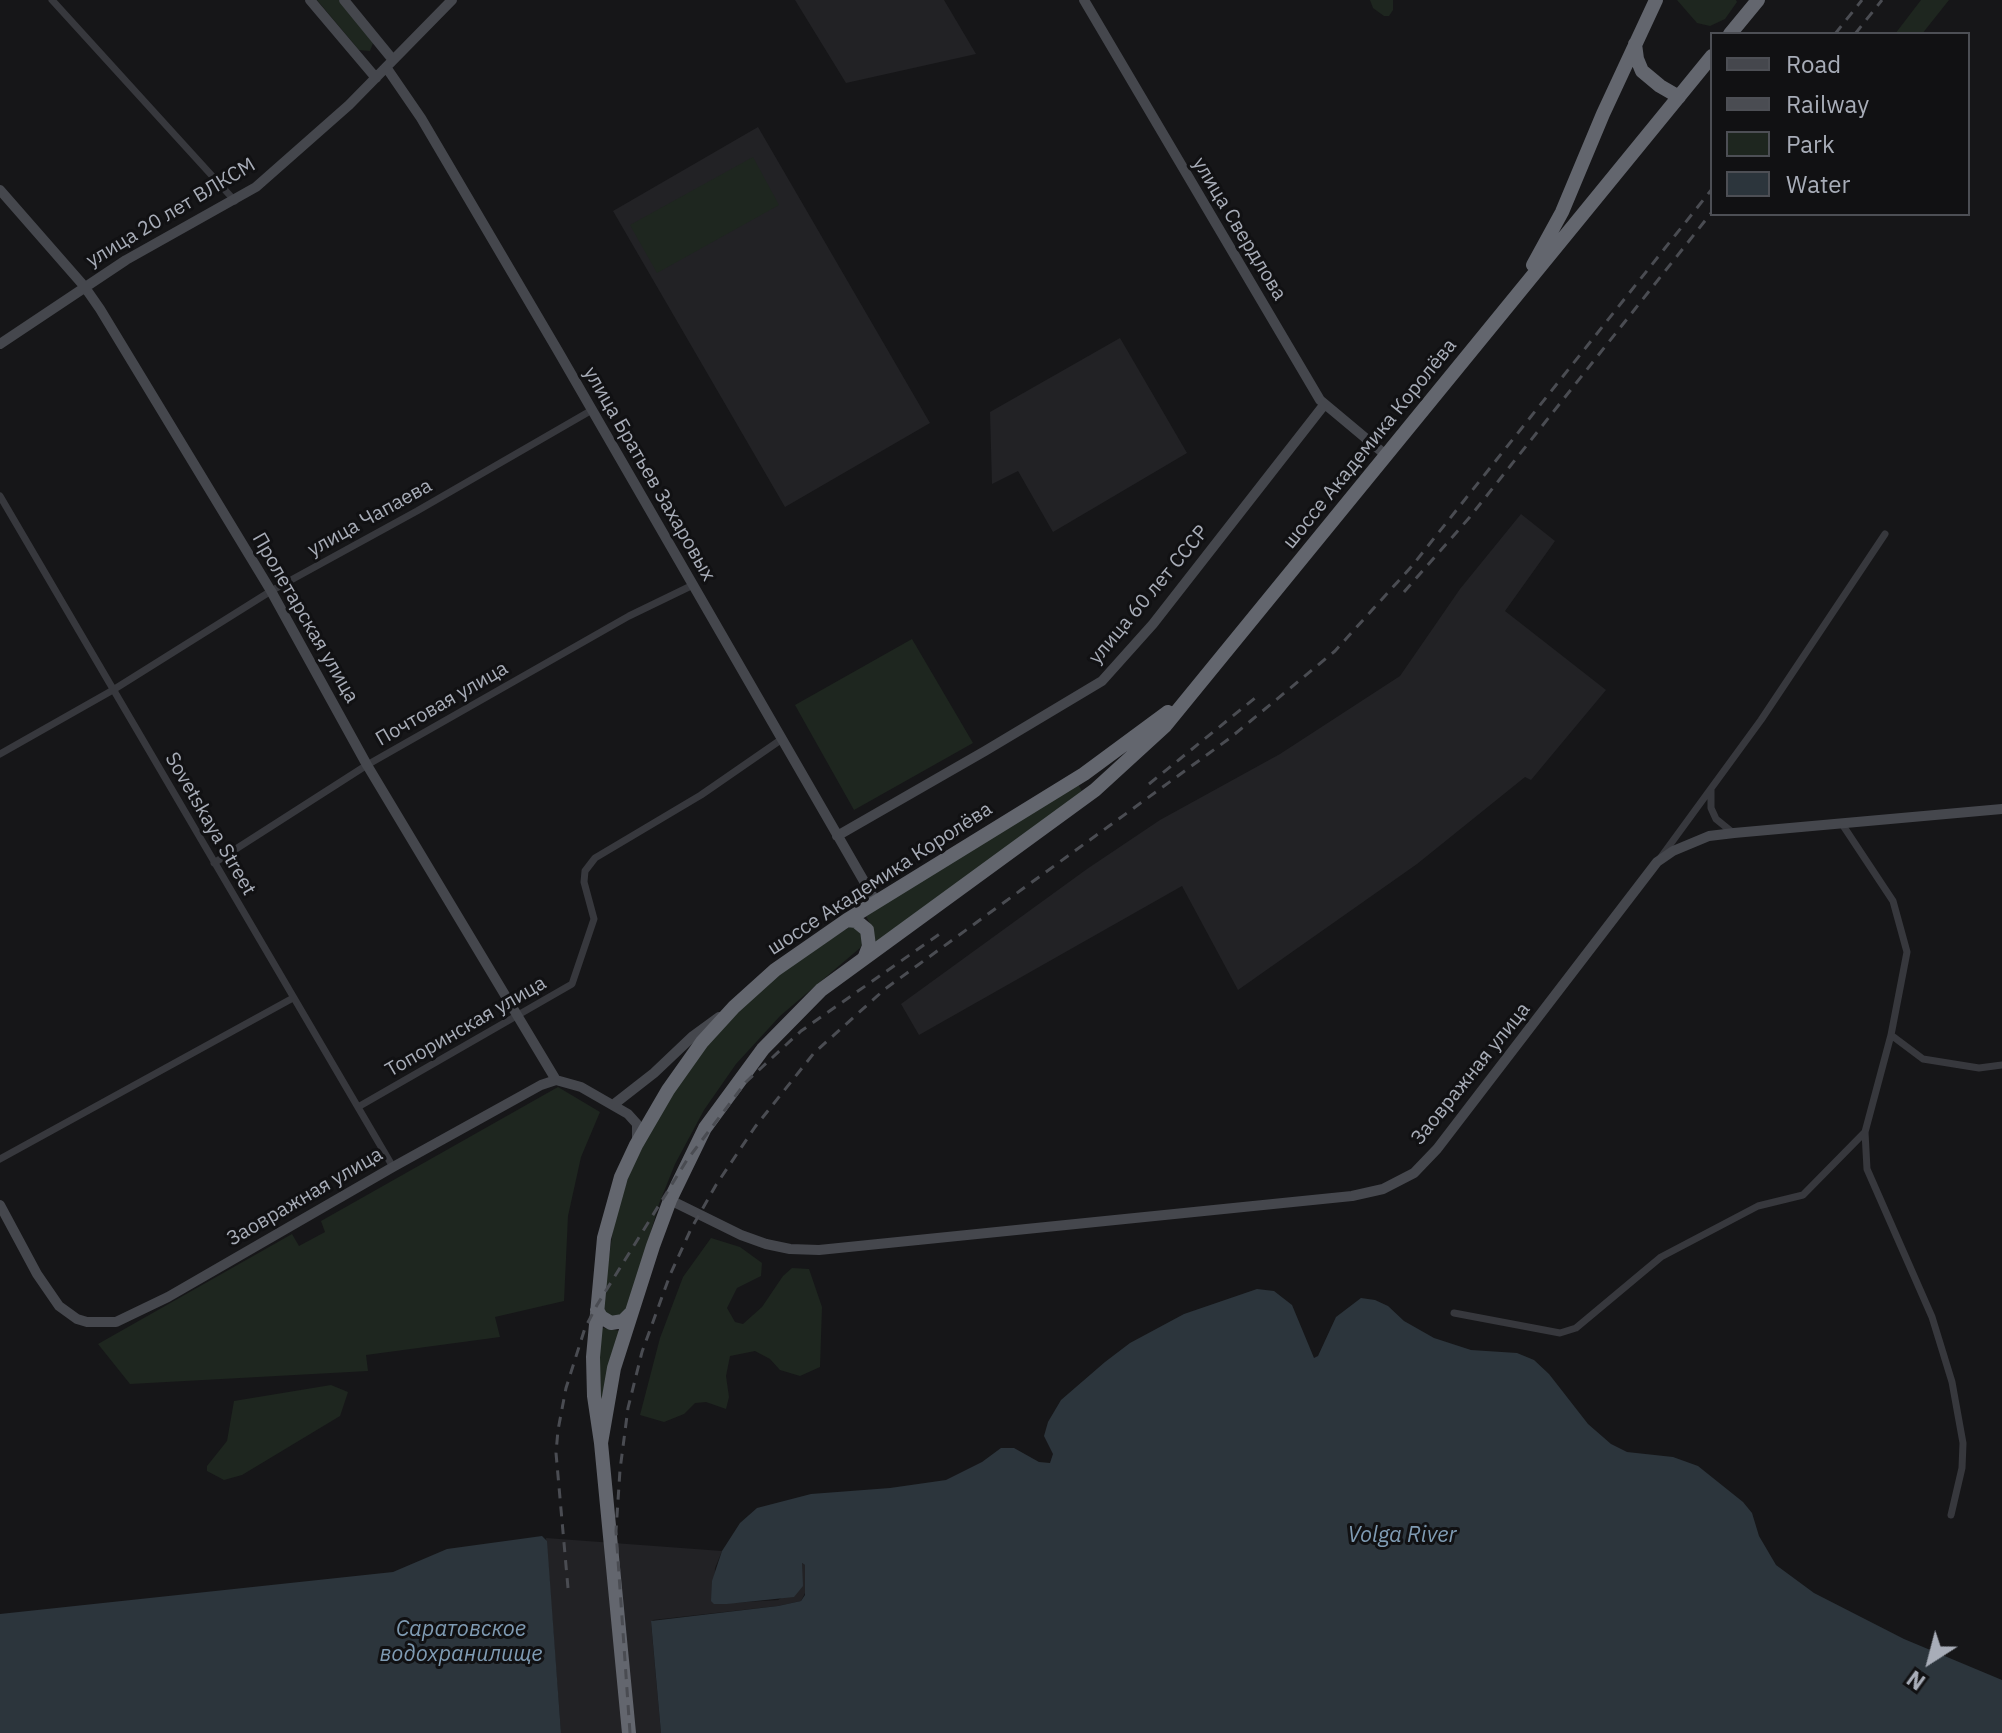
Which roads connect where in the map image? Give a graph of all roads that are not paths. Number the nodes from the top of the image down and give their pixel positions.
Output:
1 (52, 0) edge
2 (310, 0) edge
3 (344, 0) edge
4 (452, 0) edge
5 (1084, 0) edge
6 (1656, 0) edge
7 (1758, 0) edge
8 (1732, 32) edge
9 (1634, 44) junction
10 (1710, 58) edge
11 (389, 64) junction
12 (376, 78) junction
13 (1679, 97) junction
14 (0, 190) edge
15 (235, 201) junction
16 (84, 286) junction
17 (1517, 293) junction
18 (0, 344) edge
19 (1324, 405) junction
20 (592, 410) junction
21 (1387, 456) junction
22 (0, 496) edge
23 (1885, 534) dead end
24 (693, 585) junction
25 (271, 591) junction
26 (113, 690) junction
27 (1192, 693) junction
28 (782, 739) junction
29 (0, 754) edge
30 (367, 765) junction
31 (1712, 788) junction
32 (2002, 809) edge
33 (1842, 824) junction
34 (1734, 833) junction
35 (837, 836) junction
36 (1657, 862) junction
37 (214, 863) junction
38 (876, 902) junction
39 (847, 920) junction
40 (865, 956) junction
41 (293, 998) junction
42 (734, 1007) junction
43 (519, 1015) junction
44 (1891, 1035) junction
45 (2002, 1065) edge
46 (556, 1080) junction
47 (613, 1105) junction
48 (358, 1107) junction
49 (1865, 1132) junction
50 (636, 1145) junction
51 (0, 1159) edge
52 (393, 1167) junction
53 (670, 1200) junction
54 (0, 1205) edge
55 (597, 1310) junction
56 (1454, 1313) dead end
57 (630, 1314) junction
58 (601, 1443) junction
59 (1951, 1515) dead end
60 (629, 1733) edge

1 - 15 street
2 - 12 street
3 - 11 street, улица Братьев Захаровых
4 - 11 street, улица 20 лет ВЛКСМ
5 - 19 street, улица Свердлова
6 - 9 highway, шоссе Академика Королёва
7 - 8 highway
9 - 13 highway
9 - 17 highway, шоссе Академика Королёва
10 - 13 highway, шоссе Академика Королёва
11 - 12 street, улица 20 лет ВЛКСМ
11 - 20 street, улица Братьев Захаровых
12 - 15 street, улица 20 лет ВЛКСМ
13 - 17 highway, шоссе Академика Королёва
14 - 16 street, Пролетарская улица
15 - 16 street, улица 20 лет ВЛКСМ
16 - 18 street, улица 20 лет ВЛКСМ
16 - 25 street, Пролетарская улица
17 - 21 highway, шоссе Академика Королёва
19 - 21 street, улица Свердлова
19 - 35 street, улица 60 лет СССР
20 - 24 street, улица Братьев Захаровых
20 - 25 street, улица Чапаева
21 - 27 highway, шоссе Академика Королёва
22 - 26 street, Sovetskaya Street
23 - 31 street
24 - 28 street, улица Братьев Захаровых
24 - 30 street, Почтовая улица
25 - 26 street, улица Чапаева
25 - 30 street, Пролетарская улица
26 - 29 street, улица Чапаева
26 - 37 street, Sovetskaya Street
27 - 38 highway, шоссе Академика Королёва
27 - 40 highway, шоссе Академика Королёва
28 - 35 street, улица Братьев Захаровых
28 - 43 street, Топоринская улица
30 - 37 street, Почтовая улица
30 - 43 street, Пролетарская улица
31 - 34 street
31 - 36 street
32 - 33 street, Заовражная улица
33 - 34 street, Заовражная улица
33 - 44 street
34 - 36 street, Заовражная улица
35 - 38 street, улица Братьев Захаровых
36 - 53 street, Заовражная улица
37 - 41 street, Sovetskaya Street
38 - 39 highway, шоссе Академика Королёва
39 - 40 highway
39 - 42 highway, шоссе Академика Королёва
40 - 53 highway, шоссе Академика Королёва
41 - 48 street, Sovetskaya Street
41 - 51 street
42 - 47 street
42 - 50 highway, шоссе Академика Королёва
43 - 46 street, Пролетарская улица
43 - 48 street, Топоринская улица
44 - 45 street
44 - 49 street
46 - 47 street
46 - 52 street, Заовражная улица
47 - 50 street
48 - 52 street, Sovetskaya Street
49 - 56 street
49 - 59 street
50 - 55 highway, шоссе Академика Королёва
52 - 54 street, Заовражная улица
53 - 57 highway, шоссе Академика Королёва
55 - 57 highway
55 - 58 highway, шоссе Академика Королёва
57 - 58 highway, шоссе Академика Королёва
58 - 60 highway

